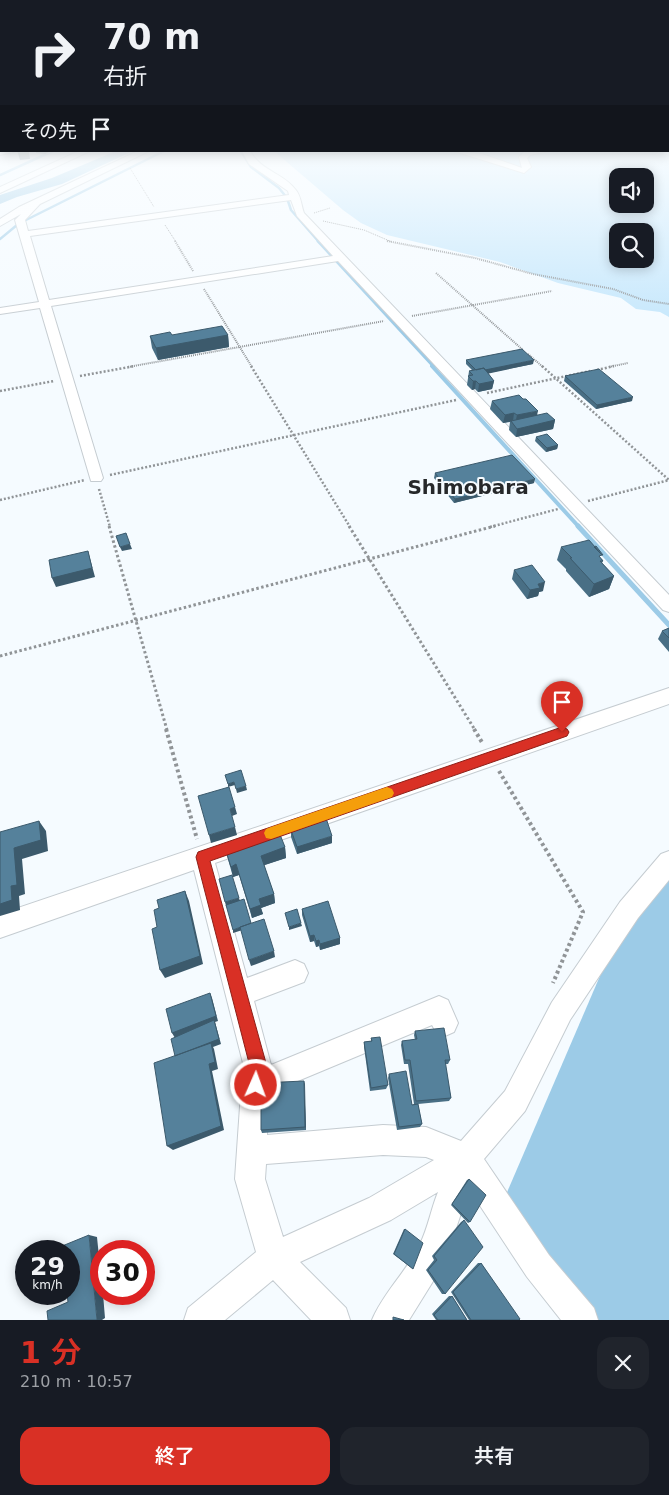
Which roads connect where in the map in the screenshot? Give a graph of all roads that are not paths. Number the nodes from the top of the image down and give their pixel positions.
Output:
1 (30, 206) edge
2 (33, 206) edge
3 (239, 206) edge
4 (298, 206) edge
5 (0, 223) edge
6 (25, 234) junction
7 (340, 258) junction
8 (44, 304) junction
9 (0, 311) edge
10 (471, 397) joint
11 (96, 478) road end
12 (669, 606) edge
13 (669, 696) edge
14 (202, 857) junction
15 (669, 862) edge
16 (0, 926) edge
17 (295, 973) dead end
18 (239, 994) junction
19 (445, 1023) dead end
20 (256, 1085) junction
21 (251, 1151) junction
22 (466, 1158) junction
23 (274, 1258) junction
24 (200, 1320) edge
25 (334, 1320) edge
26 (388, 1320) edge
27 (582, 1320) edge

1 - 5 street
2 - 6 street
3 - 6 street
4 - 7 street
6 - 8 street
7 - 8 street
7 - 10 street
8 - 9 street
8 - 11 street
10 - 12 street
13 - 14 street
14 - 16 street
14 - 18 street
15 - 22 street
17 - 18 street
18 - 20 street
19 - 20 street
20 - 21 street
21 - 22 street
21 - 23 street
22 - 23 street
22 - 26 street
22 - 27 street
23 - 24 street
23 - 25 street

